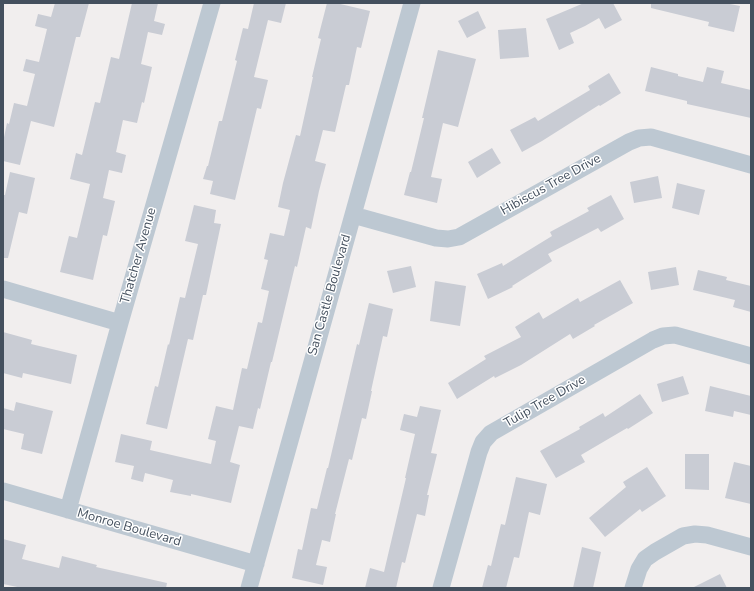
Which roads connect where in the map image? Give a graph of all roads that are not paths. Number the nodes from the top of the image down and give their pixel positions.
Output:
1 (212, 3) edge
2 (412, 3) edge
3 (751, 164) edge
4 (353, 215) junction
5 (3, 289) edge
6 (120, 322) junction
7 (751, 356) edge
8 (3, 491) edge
9 (68, 510) junction
10 (751, 547) edge
11 (256, 564) junction
12 (249, 588) edge
13 (441, 588) edge
14 (633, 588) edge

1 - 6 street, Thatcher Avenue
2 - 4 street, San Castle Boulevard
3 - 4 street, Hibiscus Tree Drive
4 - 11 street, San Castle Boulevard
5 - 6 street
6 - 9 street, Thatcher Avenue
7 - 13 street, Tulip Tree Drive
8 - 9 street, Monroe Boulevard
9 - 11 street, Monroe Boulevard
10 - 14 street
11 - 12 street, San Castle Boulevard

